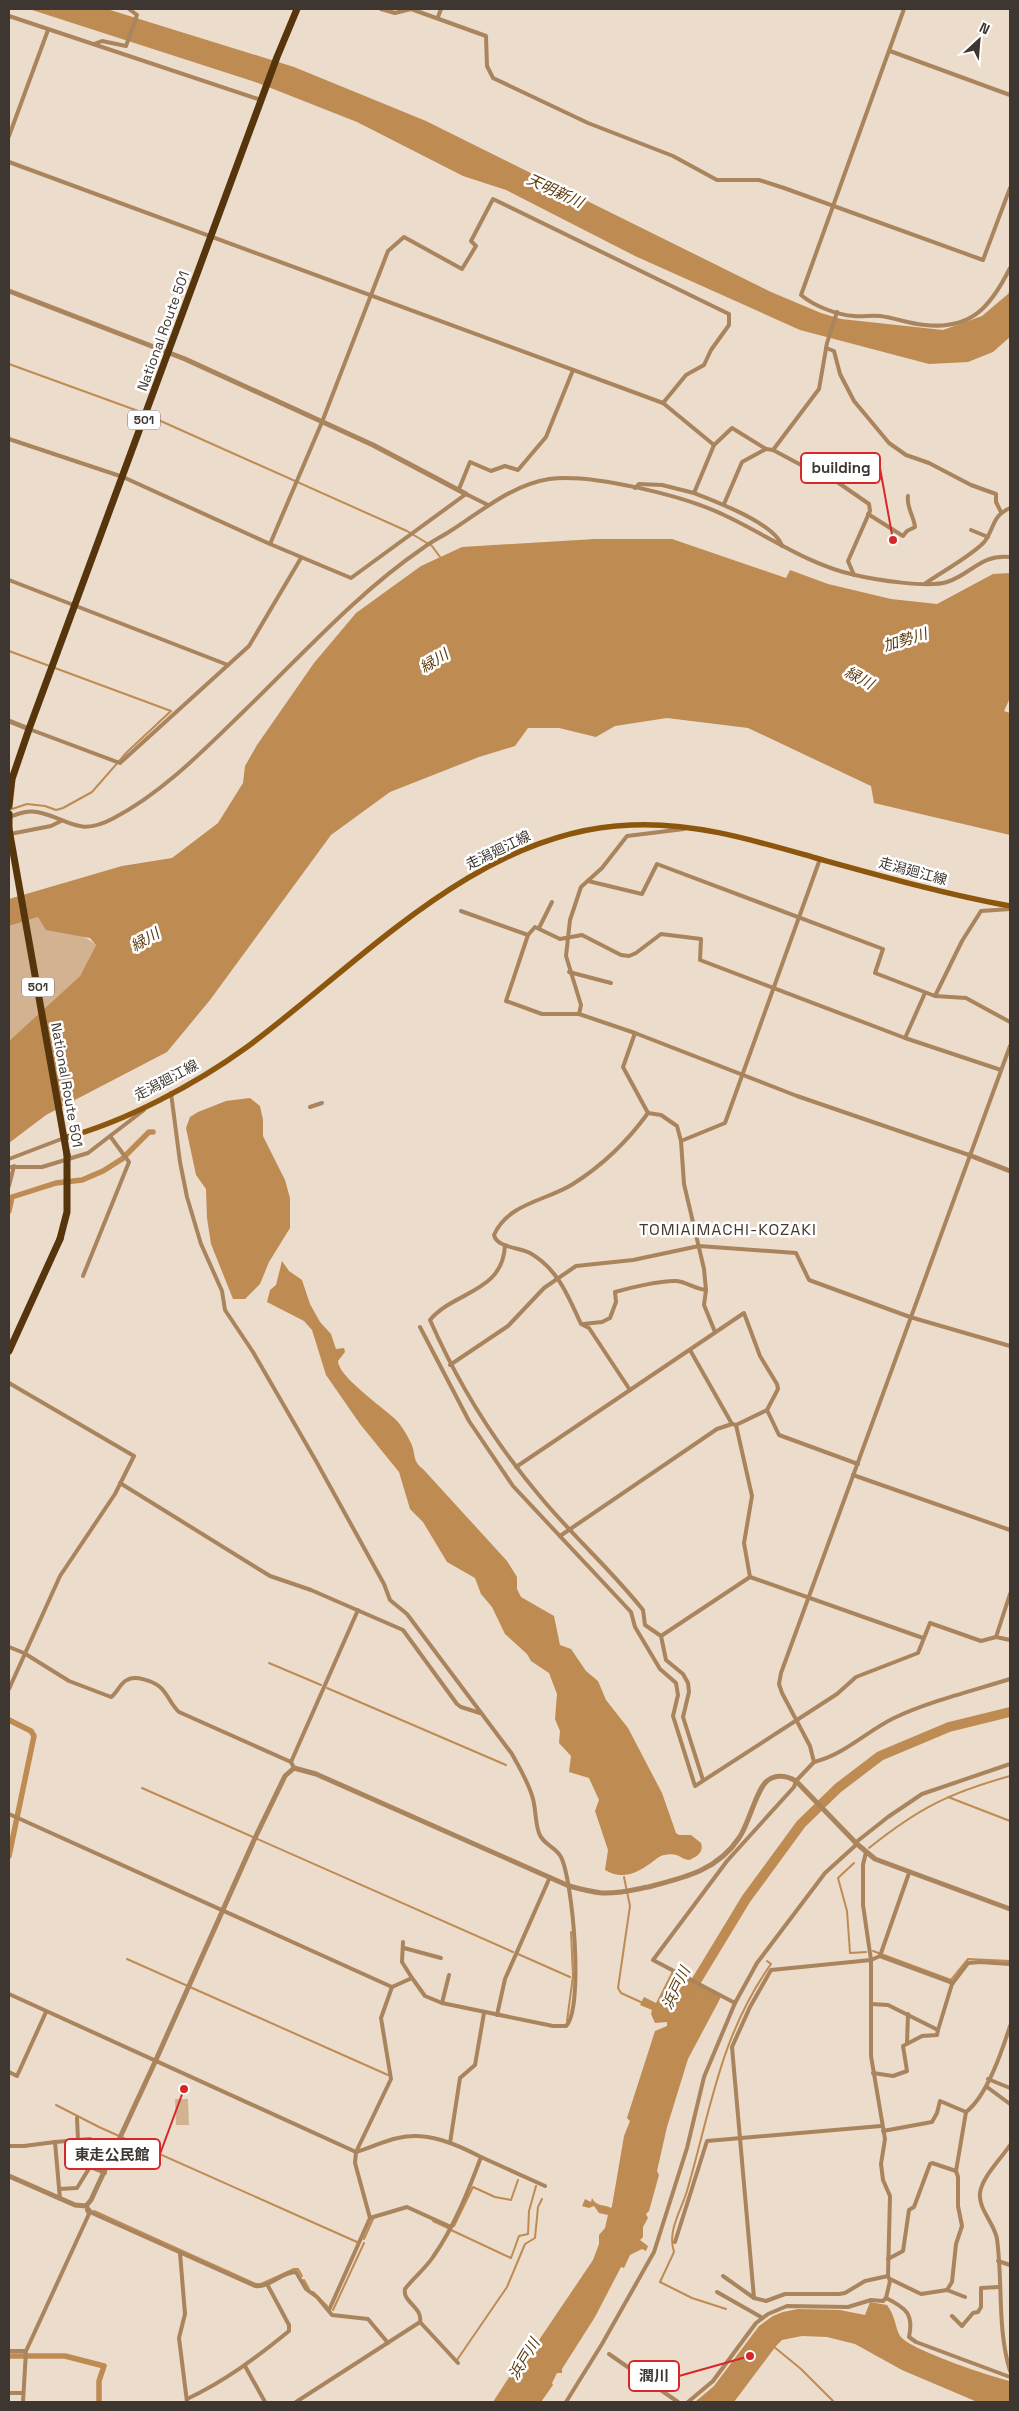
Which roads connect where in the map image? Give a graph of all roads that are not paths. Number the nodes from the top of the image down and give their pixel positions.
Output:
1 (128, 9) edge
2 (297, 9) edge
3 (381, 9) edge
4 (441, 9) edge
5 (904, 9) edge
6 (9, 16) edge
7 (438, 17) junction
8 (48, 30) junction
9 (94, 44) junction
10 (890, 51) junction
11 (1010, 95) edge
12 (263, 98) junction
13 (9, 136) edge
14 (9, 162) edge
15 (1010, 188) edge
16 (833, 206) junction
17 (212, 237) junction
18 (1010, 268) edge
19 (9, 291) edge
20 (370, 294) junction
21 (837, 312) junction
22 (827, 345) junction
23 (168, 352) junction
24 (573, 370) junction
25 (663, 403) junction
26 (322, 422) junction
27 (9, 439) edge
28 (714, 446) junction
29 (766, 449) junction
30 (773, 450) junction
31 (123, 477) junction
32 (634, 488) junction
33 (459, 489) junction
34 (694, 493) junction
35 (466, 494) junction
36 (908, 496) dead end
37 (724, 504) junction
38 (488, 505) junction
39 (1010, 508) edge
40 (1001, 512) junction
41 (868, 514) junction
42 (971, 530) dead end
43 (985, 536) junction
44 (270, 544) junction
45 (782, 546) junction
46 (1010, 557) edge
47 (301, 558) junction
48 (854, 575) junction
49 (9, 580) edge
50 (926, 582) junction
51 (76, 604) junction
52 (228, 665) junction
53 (9, 721) edge
54 (29, 729) junction
55 (9, 806) edge
56 (9, 816) edge
57 (61, 821) junction
58 (691, 828) junction
59 (10, 834) edge
60 (820, 859) junction
61 (588, 881) junction
62 (552, 902) dead end
63 (1010, 907) edge
64 (461, 911) dead end
65 (800, 916) junction
66 (540, 928) junction
67 (528, 935) junction
68 (568, 939) junction
69 (569, 972) junction
70 (611, 983) dead end
71 (774, 987) junction
72 (925, 993) junction
73 (935, 996) junction
74 (579, 1014) junction
75 (1010, 1022) edge
76 (635, 1033) junction
77 (905, 1038) junction
78 (1010, 1046) edge
79 (1001, 1070) junction
80 (743, 1075) junction
81 (171, 1093) junction
82 (156, 1101) junction
83 (322, 1103) dead end
84 (310, 1107) dead end
85 (648, 1113) junction
86 (64, 1136) junction
87 (110, 1136) junction
88 (681, 1141) junction
89 (969, 1155) junction
90 (9, 1159) edge
91 (14, 1166) junction
92 (9, 1167) edge
93 (1010, 1171) edge
94 (9, 1186) edge
95 (505, 1245) junction
96 (699, 1246) junction
97 (83, 1276) dead end
98 (560, 1279) junction
99 (706, 1290) junction
100 (910, 1317) junction
101 (581, 1324) junction
102 (420, 1328) dead end
103 (715, 1332) junction
104 (1010, 1346) edge
105 (690, 1350) junction
106 (9, 1351) edge
107 (450, 1365) junction
108 (9, 1383) edge
109 (630, 1390) junction
110 (768, 1410) junction
111 (734, 1424) junction
112 (858, 1464) junction
113 (516, 1466) junction
114 (853, 1475) junction
115 (120, 1483) junction
116 (570, 1530) junction
117 (1010, 1530) edge
118 (560, 1536) junction
119 (750, 1577) junction
120 (1010, 1594) edge
121 (809, 1597) junction
122 (358, 1610) junction
123 (662, 1636) junction
124 (996, 1637) junction
125 (924, 1638) junction
126 (1010, 1640) edge
127 (9, 1647) edge
128 (24, 1653) junction
129 (1010, 1679) edge
130 (9, 1689) edge
131 (480, 1713) junction
132 (797, 1719) junction
133 (816, 1761) junction
134 (291, 1762) junction
135 (1010, 1764) edge
136 (294, 1768) junction
137 (703, 1780) junction
138 (796, 1781) junction
139 (9, 1814) edge
140 (856, 1844) junction
141 (866, 1852) junction
142 (909, 1873) junction
143 (550, 1877) junction
144 (569, 1886) junction
145 (1010, 1909) edge
146 (223, 1910) junction
147 (403, 1942) dead end
148 (404, 1948) junction
149 (880, 1956) junction
150 (441, 1958) dead end
151 (870, 1960) junction
152 (1010, 1964) edge
153 (449, 1975) dead end
154 (412, 1978) junction
155 (953, 1983) junction
156 (392, 1987) junction
157 (9, 1994) edge
158 (442, 2003) junction
159 (735, 2003) junction
160 (872, 2004) junction
161 (46, 2012) junction
162 (484, 2013) junction
163 (908, 2014) junction
164 (497, 2015) junction
165 (1010, 2026) edge
166 (938, 2030) junction
167 (907, 2044) junction
168 (155, 2062) junction
169 (9, 2072) edge
170 (873, 2073) junction
171 (988, 2079) junction
172 (987, 2087) junction
173 (1010, 2088) edge
174 (1010, 2104) edge
175 (966, 2112) junction
176 (77, 2118) dead end
177 (881, 2126) junction
178 (882, 2131) junction
179 (739, 2138) junction
180 (78, 2140) junction
181 (55, 2142) junction
182 (450, 2143) junction
183 (1010, 2145) edge
184 (9, 2146) edge
185 (116, 2149) junction
186 (356, 2152) junction
187 (481, 2157) junction
188 (956, 2171) junction
189 (105, 2173) junction
190 (9, 2176) edge
191 (545, 2186) dead end
192 (59, 2189) junction
193 (60, 2198) junction
194 (86, 2206) junction
195 (370, 2218) junction
196 (451, 2227) junction
197 (675, 2242) dead end
198 (180, 2253) junction
199 (888, 2259) junction
200 (998, 2262) junction
201 (1010, 2265) edge
202 (723, 2276) dead end
203 (889, 2279) junction
204 (266, 2284) junction
205 (999, 2287) junction
206 (947, 2290) junction
207 (717, 2292) dead end
208 (887, 2297) junction
209 (965, 2297) dead end
210 (754, 2298) junction
211 (329, 2310) junction
212 (952, 2316) dead end
213 (762, 2318) junction
214 (420, 2322) junction
215 (388, 2343) junction
216 (9, 2351) edge
217 (26, 2353) junction
218 (609, 2354) dead end
219 (458, 2363) dead end
220 (245, 2366) junction
221 (1010, 2371) edge
222 (1010, 2377) edge
223 (9, 2393) edge
224 (23, 2394) junction
225 (187, 2400) edge
226 (23, 2402) edge
227 (265, 2402) edge
228 (296, 2402) edge
229 (566, 2402) edge
230 (678, 2402) edge
231 (688, 2402) edge

1 - 9 street
2 - 12 highway, National Route 501 / 501
3 - 7 street
4 - 7 street
5 - 10 street
6 - 8 street
7 - 16 street
8 - 9 street
8 - 13 street
9 - 12 street
10 - 11 street
10 - 16 street
12 - 17 highway, National Route 501 / 501
14 - 17 street
15 - 16 street
16 - 21 street
17 - 20 street
17 - 23 highway, National Route 501 / 501
18 - 21 street
19 - 23 street
20 - 24 street
20 - 25 street
20 - 26 street
21 - 22 street
22 - 30 street
22 - 40 street
23 - 26 street
23 - 31 highway, National Route 501 / 501
24 - 25 street
24 - 33 street
25 - 28 street
26 - 33 street
26 - 44 street
27 - 31 street
28 - 29 street
28 - 34 street
29 - 30 street
29 - 37 street
30 - 41 street
31 - 44 street
31 - 51 highway, National Route 501 / 501
32 - 34 street
32 - 38 street
32 - 45 street
33 - 35 street
34 - 37 street
35 - 38 street
35 - 47 street
36 - 41 street
37 - 45 street
38 - 57 street
39 - 40 street
40 - 43 street
41 - 48 street
42 - 43 street
43 - 50 street
44 - 47 street
45 - 48 street
46 - 50 street
47 - 52 street
48 - 50 street
49 - 51 street
51 - 52 street
51 - 54 highway, National Route 501 / 501
52 - 54 street
53 - 54 street
54 - 55 highway, National Route 501 / 501
56 - 57 street
56 - 59 highway, National Route 501 / 501, bridge
57 - 59 street
58 - 60 main road, 走潟廻江線
58 - 61 street
58 - 81 main road, 走潟廻江線
59 - 86 highway, National Route 501 / 501
60 - 63 main road, 走潟廻江線
60 - 65 street
61 - 65 street
61 - 68 street
62 - 66 street
63 - 73 street
64 - 67 street
65 - 71 street
65 - 72 street
66 - 67 street
66 - 68 street
67 - 74 street
68 - 69 street
68 - 71 street
69 - 70 street
69 - 74 street
71 - 77 street
71 - 80 street
72 - 73 street
72 - 77 street
73 - 75 street
74 - 76 street
76 - 80 street
76 - 85 street
77 - 79 street
78 - 79 street
79 - 89 street
80 - 88 street
80 - 89 street
81 - 82 main road, 走潟廻江線
81 - 131 street
82 - 86 main road, 走潟廻江線
82 - 87 street
83 - 84 street
85 - 88 street
85 - 95 street
86 - 90 street
86 - 106 highway, National Route 501 / 501, bridge
87 - 91 street
87 - 97 street
88 - 96 street
89 - 93 street
89 - 100 street
91 - 92 street
91 - 94 street
95 - 98 street
95 - 107 street
96 - 98 street
96 - 99 street
96 - 100 street
98 - 101 street
98 - 107 street
99 - 101 street
99 - 103 street
100 - 104 street
100 - 112 street
101 - 109 street
102 - 118 street
103 - 105 street
103 - 110 street
105 - 109 street
105 - 111 street
107 - 113 street
108 - 115 street
109 - 113 street
110 - 111 street
110 - 112 street
111 - 116 street
111 - 119 street
112 - 114 street
113 - 116 street
114 - 117 street
114 - 121 street
115 - 122 street
115 - 128 street
116 - 118 street
116 - 123 street
118 - 137 street
119 - 121 street
119 - 123 street
120 - 124 street
121 - 125 street
121 - 132 street
122 - 131 street
122 - 134 street
123 - 137 street
124 - 125 street
124 - 126 street
125 - 132 street
127 - 128 street
128 - 130 street
128 - 134 street
129 - 133 street
131 - 144 street
132 - 133 street
132 - 137 street
133 - 138 street
134 - 136 street
135 - 140 street
136 - 143 street
136 - 146 street
138 - 140 street
138 - 144 street
138 - 159 street
139 - 146 street
140 - 141 street
140 - 159 street
141 - 142 street
141 - 151 street
142 - 145 street
142 - 149 street
143 - 144 street
143 - 164 street
144 - 164 street
146 - 156 street
146 - 168 street
147 - 148 street
148 - 150 street
148 - 154 street
149 - 151 street
149 - 155 street
151 - 160 street
151 - 179 street
152 - 155 street
153 - 158 street
154 - 156 street
154 - 158 street
155 - 166 street
156 - 186 street
157 - 161 street
158 - 162 street
159 - 229 street
160 - 163 street
160 - 170 street
161 - 168 street
161 - 169 street
162 - 164 street
162 - 182 street
163 - 166 street
163 - 167 street
165 - 171 street
166 - 167 street
167 - 170 street
168 - 185 street
168 - 186 street
170 - 177 street
171 - 172 street
171 - 173 street
172 - 174 street
172 - 175 street
175 - 178 street
175 - 188 street
176 - 180 street
177 - 178 street
177 - 179 street
178 - 199 street
179 - 197 street
179 - 210 street
180 - 181 street
180 - 185 street
181 - 184 street
181 - 192 street
182 - 186 street
182 - 187 street
183 - 200 street
185 - 189 street
186 - 195 street
187 - 191 street
187 - 196 street
188 - 199 street
188 - 206 street
189 - 192 street
189 - 194 street
190 - 193 street
192 - 193 street
193 - 194 street
194 - 198 street
194 - 217 street
195 - 196 street
195 - 211 street
196 - 214 street
198 - 204 street
198 - 225 street
199 - 203 street
200 - 201 street
200 - 205 street
202 - 210 street
203 - 206 street
203 - 208 street
203 - 210 street
204 - 211 street
204 - 220 street
205 - 212 street
205 - 221 street
206 - 209 street
207 - 213 street
208 - 213 street
208 - 222 street
211 - 215 street
213 - 231 street
214 - 215 street
214 - 219 street
215 - 228 street
216 - 217 street
217 - 224 street
218 - 230 street
220 - 225 street
220 - 227 street
223 - 224 street
224 - 226 street

